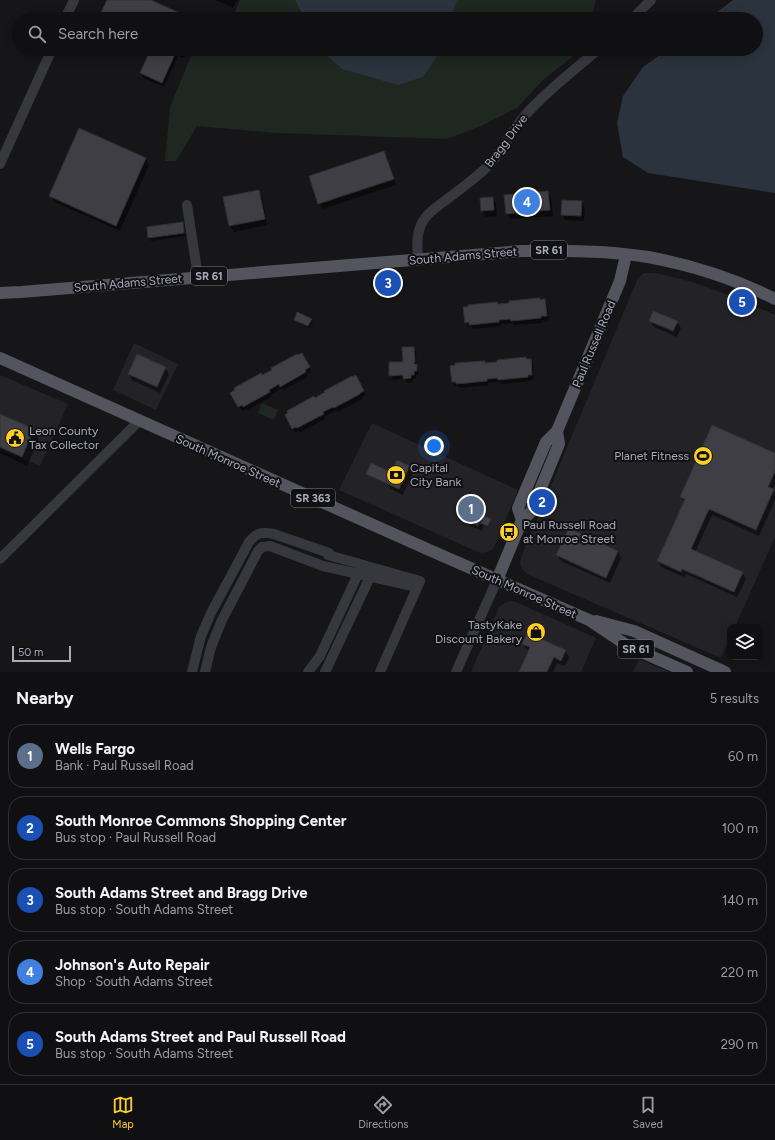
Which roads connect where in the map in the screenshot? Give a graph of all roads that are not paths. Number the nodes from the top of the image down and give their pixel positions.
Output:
1 (74, 0) edge
2 (651, 0) edge
3 (68, 12) edge
4 (639, 12) edge
5 (49, 56) edge
6 (591, 56) edge
7 (0, 164) edge
8 (187, 205) dead end
9 (626, 255) junction
10 (418, 260) junction
11 (198, 277) junction
12 (0, 293) edge
13 (775, 299) edge
14 (0, 358) edge
15 (139, 421) junction
16 (0, 559) edge
17 (358, 574) junction
18 (370, 577) junction
19 (497, 580) junction
20 (417, 587) junction
21 (589, 620) junction
22 (671, 647) junction
23 (650, 656) junction
24 (192, 672) edge
25 (205, 672) edge
26 (308, 672) edge
27 (325, 672) edge
28 (380, 672) edge
29 (456, 672) edge
30 (687, 672) edge
31 (726, 672) edge

1 - 3 street
2 - 4 street
5 - 7 street
6 - 10 street, Bragg Drive
8 - 11 street
9 - 10 main road, South Adams Street / SR 61
9 - 13 main road, South Adams Street
9 - 19 main road, Paul Russell Road
10 - 11 main road, South Adams Street / SR 61
11 - 12 main road, South Adams Street / SR 61
14 - 15 main road, South Monroe Street / SR 363
15 - 16 street
15 - 19 main road, South Monroe Street / SR 363
17 - 18 street
17 - 25 street
17 - 26 street
18 - 20 street
18 - 27 street
19 - 21 main road, South Monroe Street / SR 61
19 - 29 street, Paul Russell Road
20 - 24 street
20 - 28 street
21 - 22 main road, South Monroe Street / SR 61
21 - 23 main road, South Monroe Street / SR 61
22 - 23 main road
22 - 31 main road, South Monroe Street / SR 61
23 - 30 main road, South Monroe Street / SR 61

